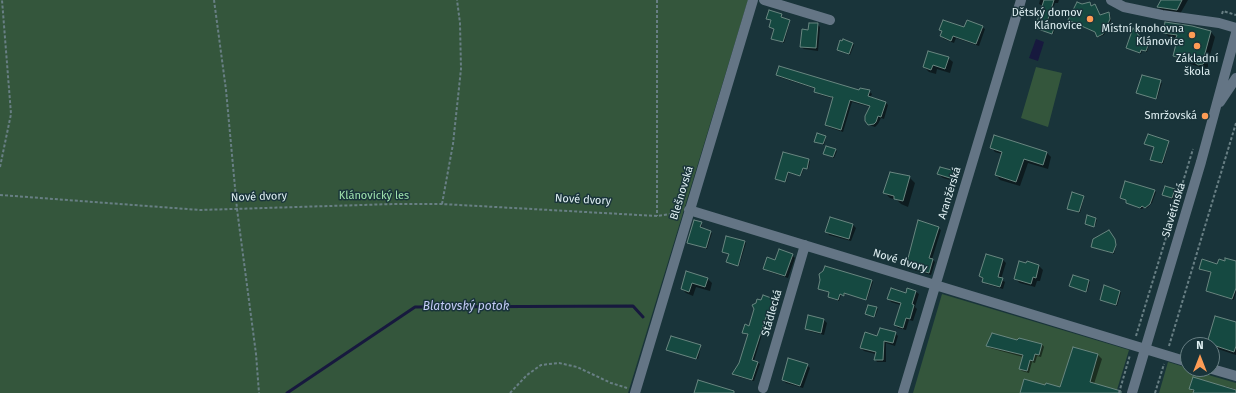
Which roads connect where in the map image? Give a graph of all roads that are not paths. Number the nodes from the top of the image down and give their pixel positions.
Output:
1 (753, 0) edge
2 (764, 0) edge
3 (1021, 0) edge
4 (1111, 0) edge
5 (830, 20) dead end
6 (1236, 28) edge
7 (1236, 33) edge
8 (1236, 78) edge
9 (1215, 110) junction
10 (689, 210) junction
11 (805, 245) junction
12 (935, 284) junction
13 (1145, 349) junction
14 (1180, 359) edge
15 (1220, 371) edge
16 (1236, 376) edge
17 (763, 388) dead end
18 (635, 392) edge
19 (903, 393) edge
20 (1132, 393) edge

1 - 10 street, Blešnovská
2 - 5 street
3 - 12 street, Aranžérská
4 - 6 street
7 - 9 street, Slavětínská
8 - 9 street
9 - 13 street, Slavětínská
10 - 11 street, Nové dvory
10 - 18 street, Blešnovská
11 - 12 street, Nové dvory
11 - 17 street, Stádlecká
12 - 13 street, Nové dvory
12 - 19 street, Aranžérská
13 - 14 street, Nové dvory
13 - 20 street, Slavětínská
15 - 16 street

